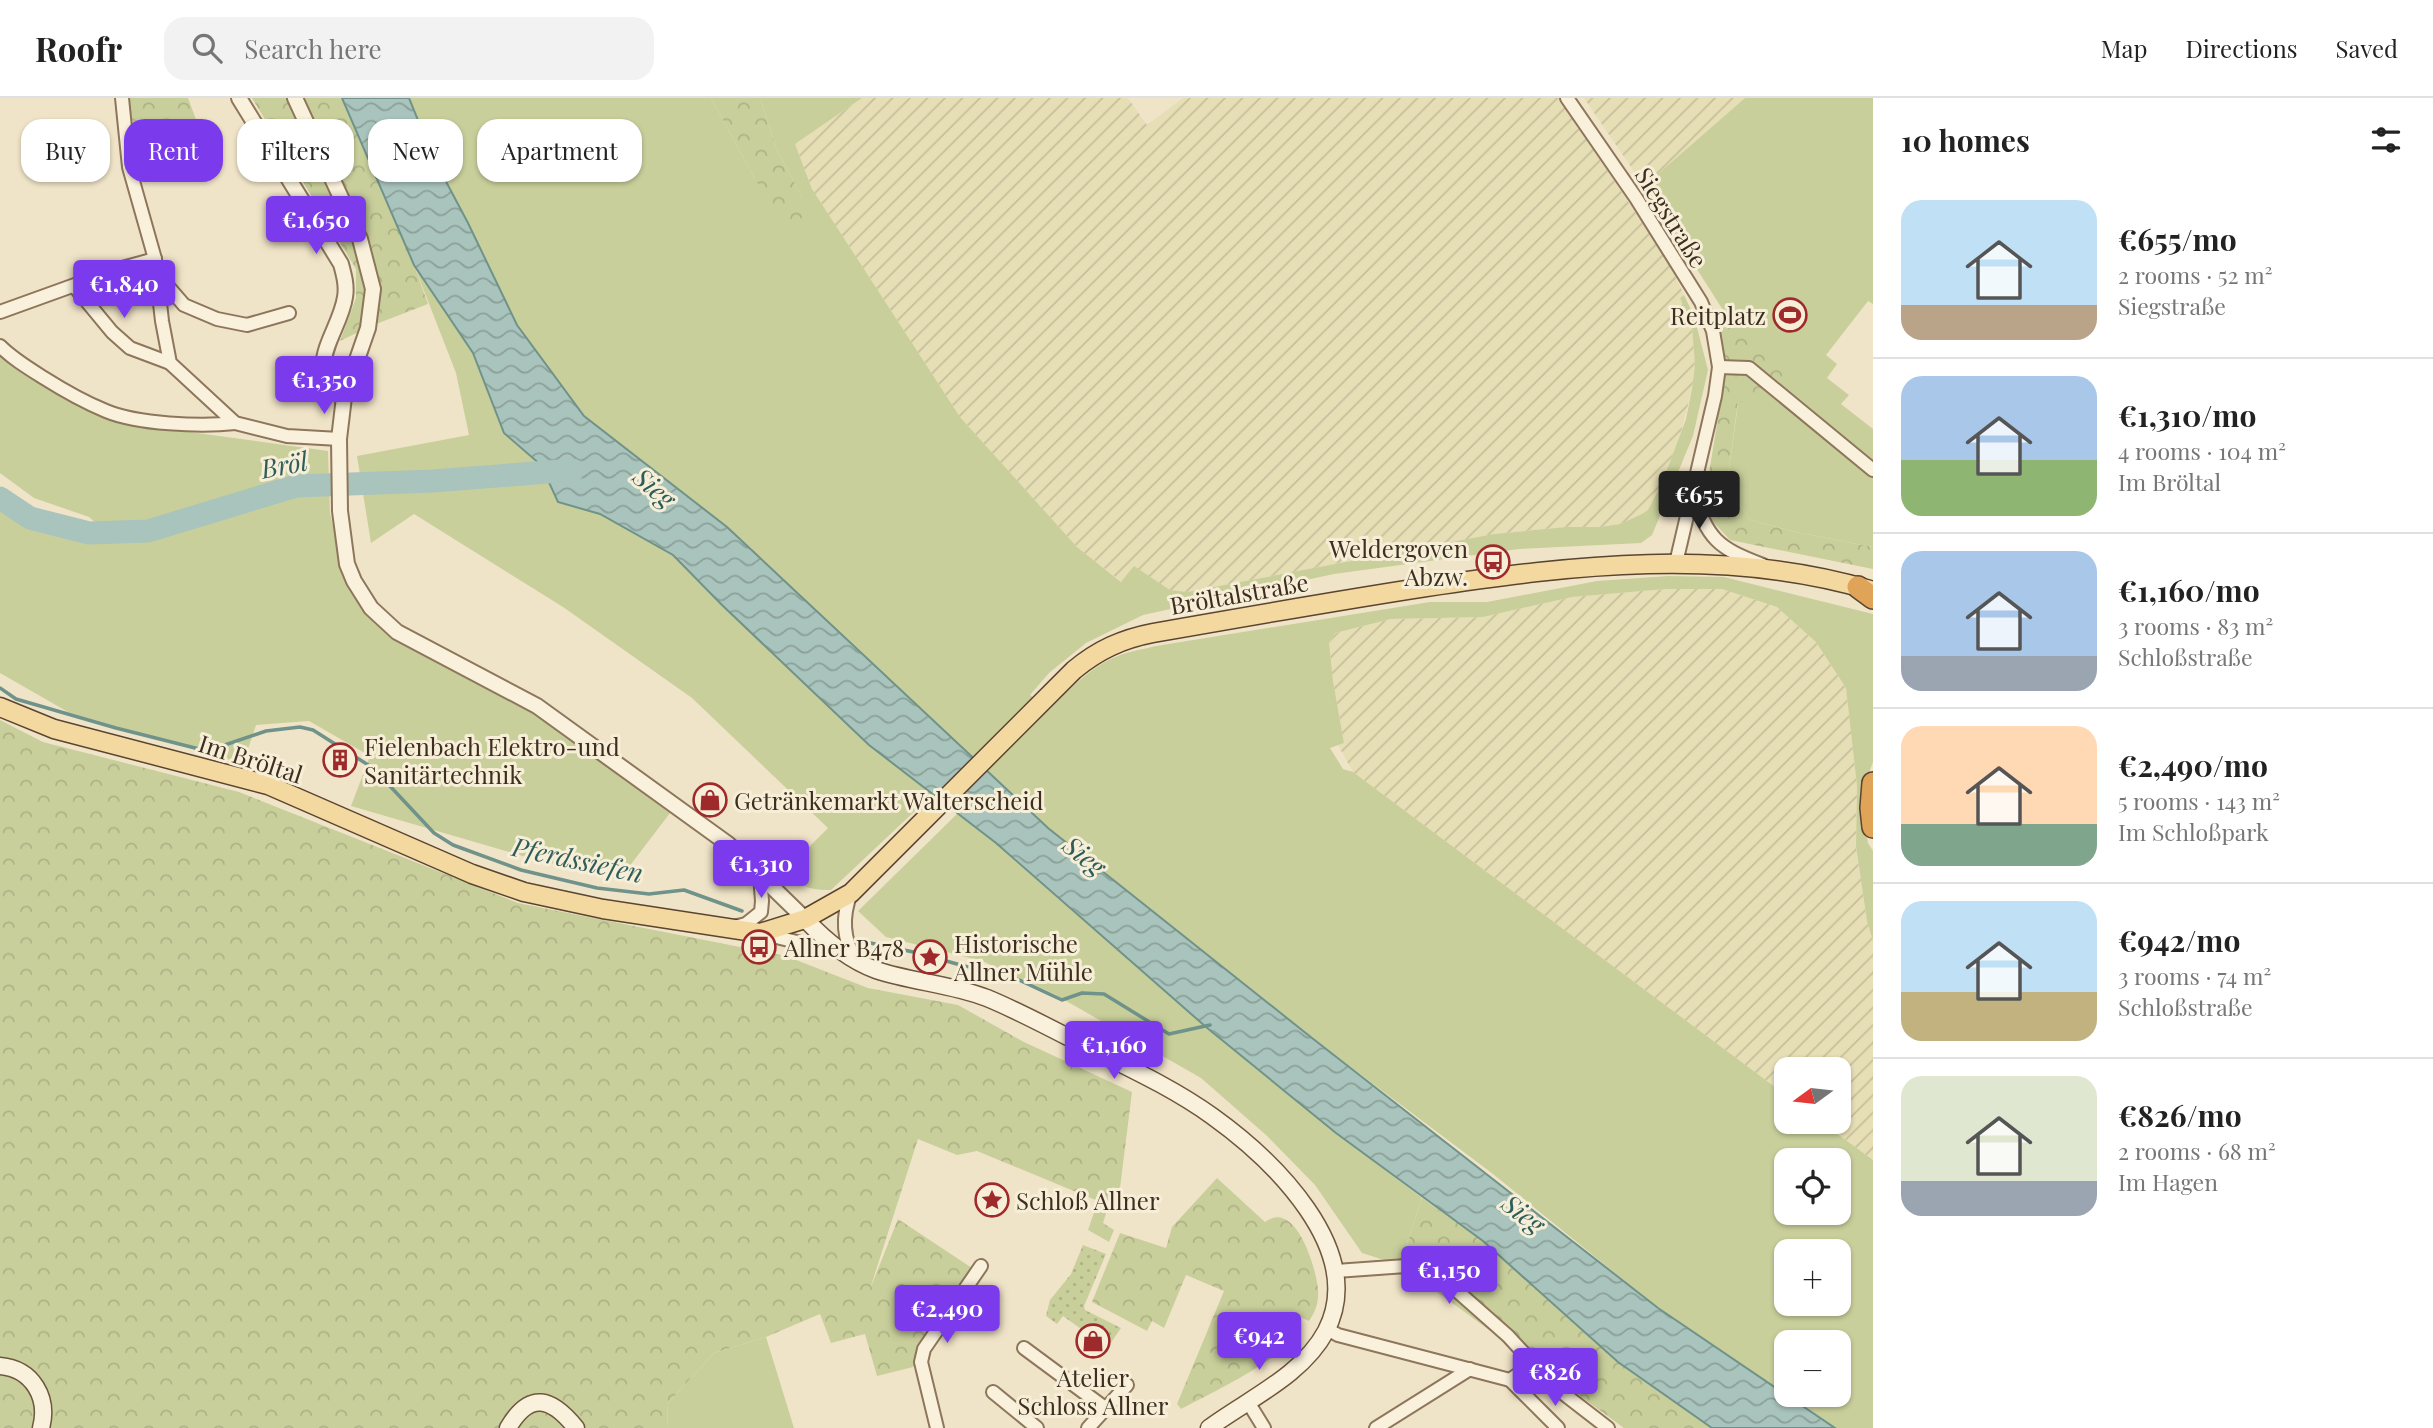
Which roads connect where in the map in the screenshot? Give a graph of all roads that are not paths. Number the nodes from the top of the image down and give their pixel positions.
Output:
1 (122, 98) edge
2 (239, 98) edge
3 (295, 98) edge
4 (1567, 98) edge
5 (155, 259) junction
6 (158, 275) junction
7 (74, 286) junction
8 (0, 312) edge
9 (289, 313) dead end
10 (0, 346) edge
11 (170, 363) junction
12 (1719, 367) junction
13 (344, 397) junction
14 (234, 424) junction
15 (339, 445) junction
16 (1873, 470) edge
17 (1692, 492) junction
18 (1676, 563) junction
19 (1774, 569) junction
20 (1868, 592) edge
21 (0, 707) edge
22 (1873, 783) edge
23 (1873, 827) edge
24 (872, 874) joint
25 (760, 875) junction
26 (851, 893) junction
27 (805, 919) junction
28 (726, 928) junction
29 (760, 933) junction
30 (851, 957) junction
31 (981, 1266) dead end
32 (1336, 1271) junction
33 (1327, 1329) junction
34 (1024, 1348) dead end
35 (1530, 1358) junction
36 (0, 1366) edge
37 (1470, 1369) junction
38 (1510, 1380) junction
39 (1127, 1385) dead end
40 (993, 1392) dead end
41 (1248, 1402) junction
42 (1105, 1408) junction
43 (41, 1428) edge
44 (508, 1428) edge
45 (576, 1428) edge
46 (937, 1428) edge
47 (1038, 1428) edge
48 (1088, 1428) edge
49 (1209, 1428) edge
50 (1264, 1428) edge
51 (1376, 1428) edge
52 (1558, 1428) edge
53 (1608, 1428) edge

1 - 5 street
2 - 13 street
3 - 13 street
4 - 12 street, Siegstraße
5 - 6 street
5 - 7 street
6 - 9 street
6 - 11 street
7 - 8 street
7 - 11 street
10 - 14 street
11 - 14 street
12 - 16 street
12 - 17 street, Siegstraße
13 - 15 street
14 - 15 street
15 - 25 street
17 - 18 street, Siegstraße
17 - 19 street
18 - 19 main road, Bröltalstraße
18 - 24 main road, Bröltalstraße
19 - 20 main road, Bröltalstraße
21 - 28 main road, Im Bröltal
22 - 23 highway
24 - 26 main road, Im Bröltal
25 - 27 street
25 - 28 street
26 - 27 main road, Im Bröltal
26 - 30 street
27 - 29 main road, Im Bröltal
27 - 30 main road
28 - 29 main road, Im Bröltal
29 - 30 street
30 - 32 main road
31 - 46 street
32 - 33 main road
32 - 35 street
33 - 37 street
33 - 41 main road
34 - 42 street
35 - 38 street
35 - 53 street
36 - 43 main road
37 - 38 street
37 - 51 street
38 - 52 street
39 - 42 street
40 - 47 street
41 - 49 main road
41 - 50 street
42 - 48 street
44 - 45 main road

